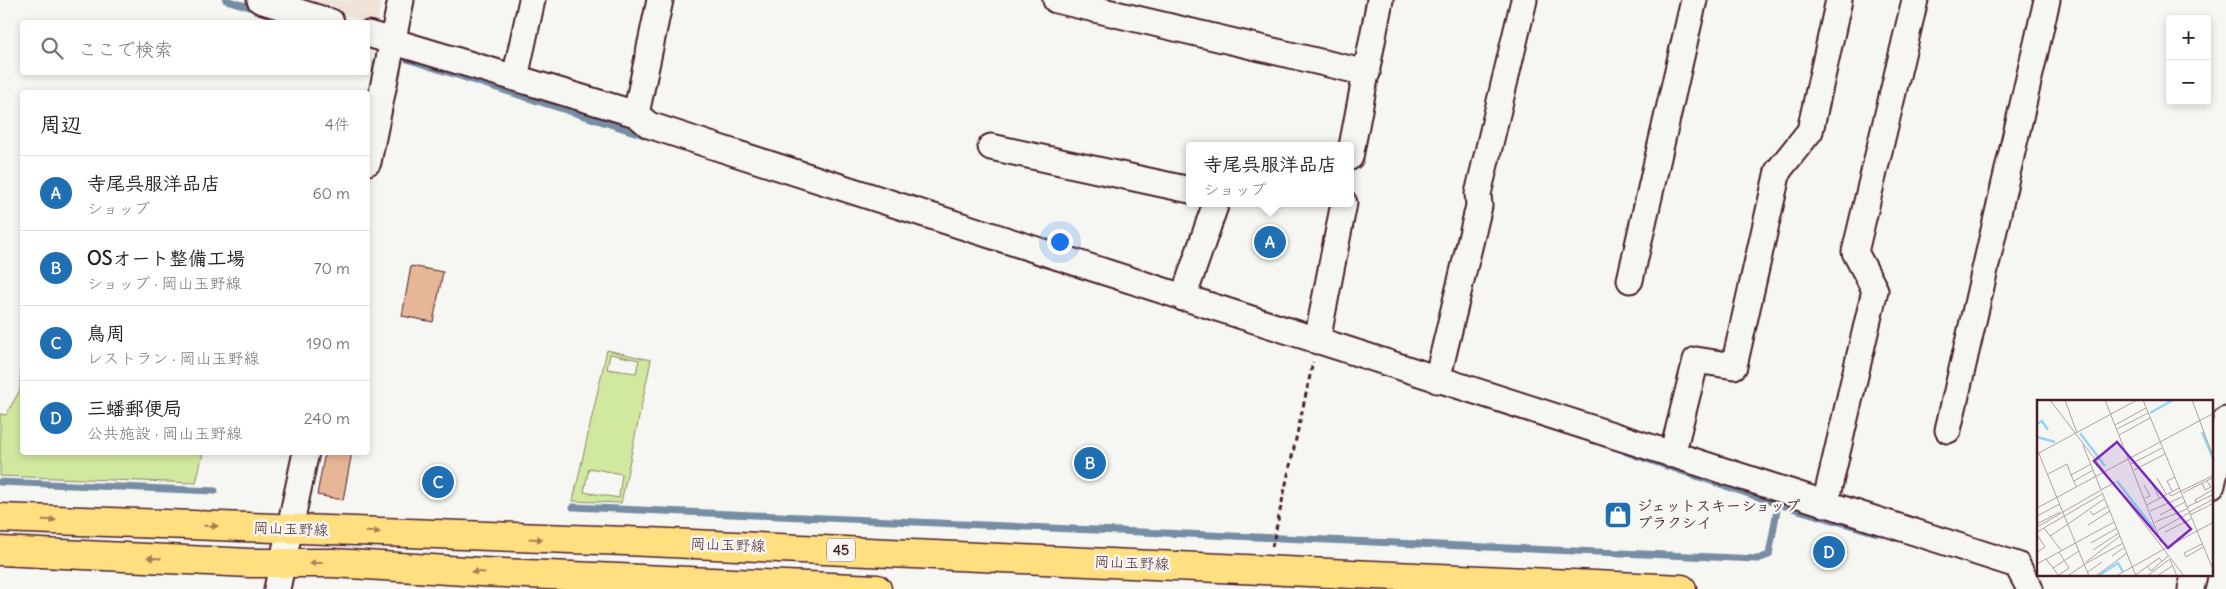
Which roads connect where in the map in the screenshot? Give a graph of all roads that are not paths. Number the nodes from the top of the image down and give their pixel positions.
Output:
1 (260, 0) edge
2 (401, 0) edge
3 (532, 0) edge
4 (660, 0) edge
5 (1056, 0) edge
6 (1380, 0) edge
7 (1524, 0) edge
8 (1694, 0) edge
9 (1839, 0) edge
10 (1915, 0) edge
11 (2047, 0) edge
12 (325, 20) edge
13 (370, 35) edge
14 (393, 43) junction
15 (1367, 73) junction
16 (515, 78) junction
17 (636, 114) junction
18 (1353, 142) edge
19 (991, 147) dead end
20 (370, 152) edge
21 (1186, 189) edge
22 (1215, 207) edge
23 (1343, 207) edge
24 (1630, 280) dead end
25 (1182, 298) junction
26 (1316, 350) junction
27 (1437, 380) junction
28 (2226, 420) edge
29 (1948, 430) dead end
30 (305, 455) edge
31 (1672, 455) junction
32 (2214, 475) edge
33 (1826, 504) junction
34 (0, 518) edge
35 (289, 529) junction
36 (582, 541) junction
37 (0, 551) edge
38 (280, 576) edge
39 (2194, 576) edge
40 (577, 582) edge
41 (877, 589) edge
42 (1682, 589) edge
43 (2030, 589) edge
44 (2192, 589) edge

1 - 12 street
2 - 14 street
3 - 16 street
4 - 17 street
5 - 15 street
6 - 15 street
7 - 27 street
8 - 24 street
9 - 31 street
10 - 33 street
11 - 29 street
13 - 14 street
14 - 16 street
14 - 20 street
15 - 18 street
16 - 17 street
17 - 25 street
19 - 21 street
22 - 25 street
23 - 26 street
25 - 26 street
26 - 27 street
27 - 31 street
28 - 32 street
30 - 35 street
31 - 33 street
33 - 43 street
34 -> 35 main road, 岡山玉野線 / 45
35 -> 36 main road, 岡山玉野線 / 45
35 - 38 street
36 - 40 main road
36 - 42 main road, 岡山玉野線 / 45
38 -> 37 main road
40 -> 38 main road
39 - 44 street
40 - 41 main road

